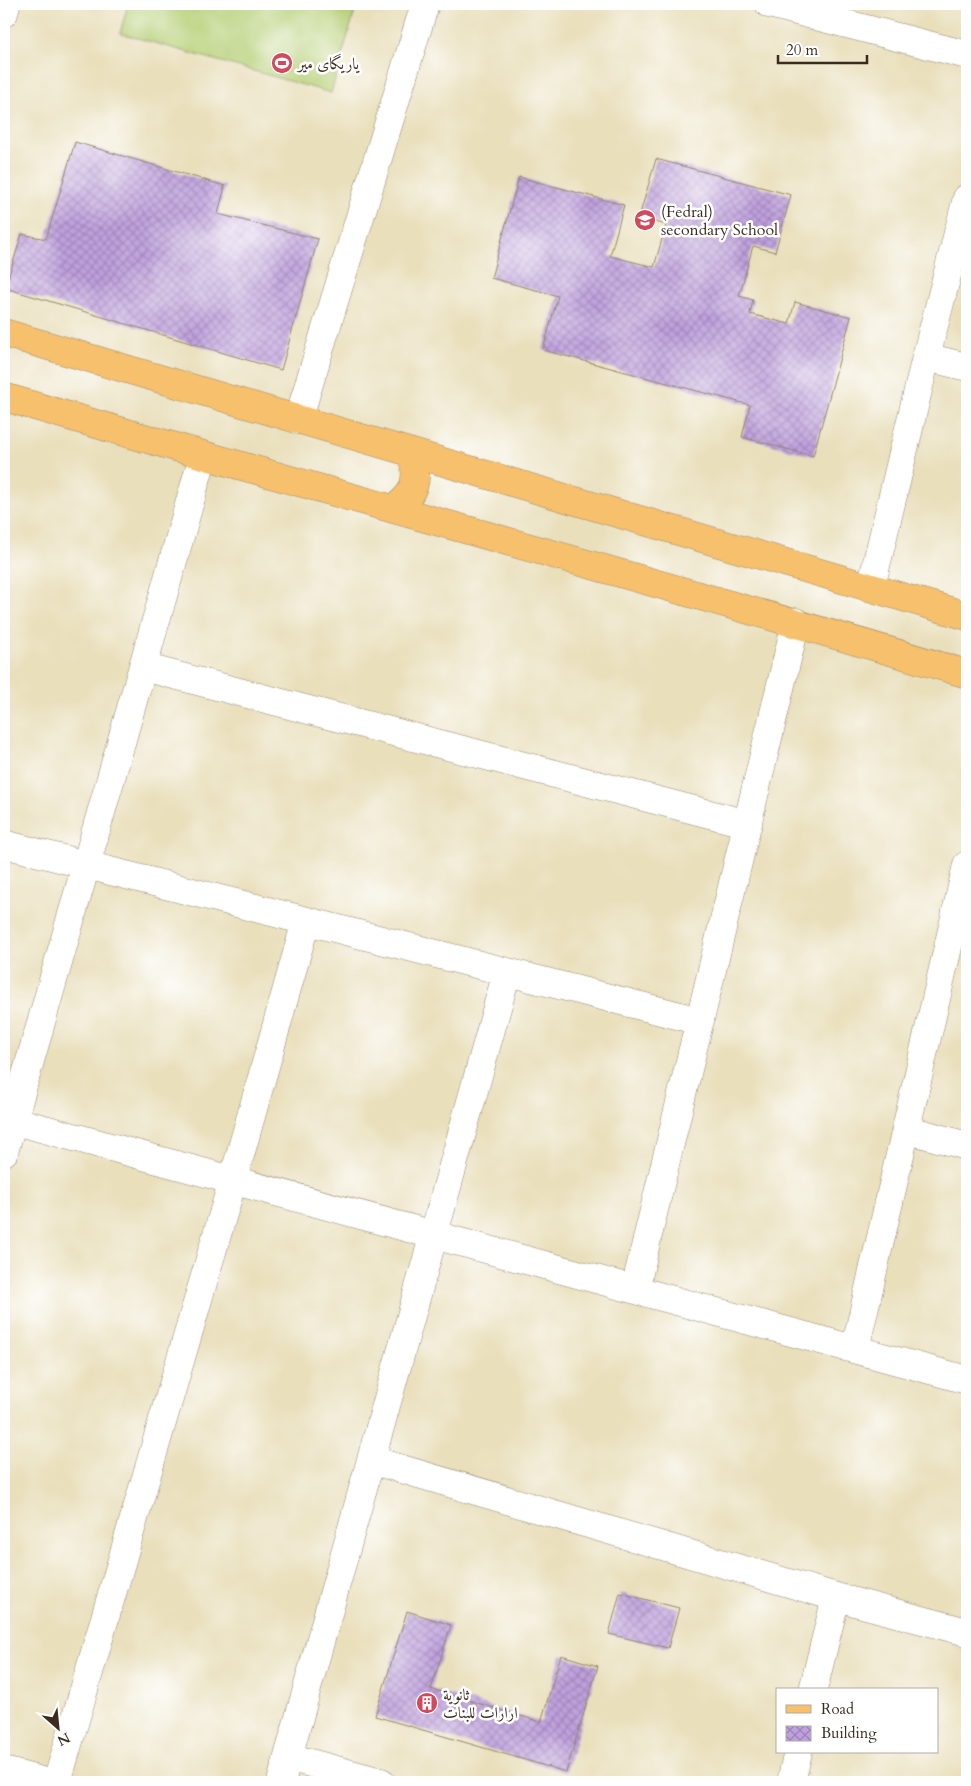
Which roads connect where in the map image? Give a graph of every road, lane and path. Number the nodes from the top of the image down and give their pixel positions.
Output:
1 (6, 4) edge
2 (425, 4) edge
3 (769, 4) edge
4 (4, 13) edge
5 (967, 55) edge
6 (967, 198) edge
7 (4, 333) edge
8 (926, 357) junction
9 (967, 368) edge
10 (4, 397) edge
11 (298, 420) junction
12 (410, 452) junction
13 (203, 456) junction
14 (392, 509) junction
15 (871, 587) junction
16 (967, 616) edge
17 (796, 622) junction
18 (143, 666) junction
19 (967, 674) edge
20 (748, 824) junction
21 (4, 844) edge
22 (86, 865) junction
23 (967, 865) edge
24 (962, 915) edge
25 (306, 921) junction
26 (507, 972) junction
27 (700, 1021) junction
28 (8, 1119) edge
29 (906, 1129) junction
30 (967, 1146) edge
31 (4, 1152) edge
32 (232, 1180) junction
33 (433, 1234) junction
34 (635, 1289) junction
35 (856, 1349) junction
36 (967, 1380) edge
37 (370, 1460) junction
38 (836, 1597) junction
39 (967, 1632) edge
40 (813, 1688) edge
41 (798, 1754) edge
42 (284, 1770) edge
43 (4, 1771) edge
44 (45, 1782) edge
45 (56, 1782) edge
46 (381, 1782) edge
47 (791, 1782) edge

1 - 4 street
2 - 11 street
3 - 5 street
6 - 8 street
7 - 11 main road
8 - 9 street
8 - 15 street
10 - 13 main road
11 - 12 main road
12 - 14 main road
12 - 15 main road
13 - 14 main road
13 - 18 street
14 - 17 main road
15 - 16 main road
17 - 19 main road
17 - 20 street
18 - 20 street
18 - 22 street
20 - 27 street
21 - 22 street
22 - 25 street
22 - 28 street
23 - 24 street
24 - 29 street
25 - 26 street
25 - 32 street
26 - 27 street
26 - 33 street
27 - 34 street
28 - 31 street
28 - 32 street
29 - 30 street
29 - 35 street
32 - 33 street
32 - 45 street
33 - 34 street
33 - 37 street
34 - 35 street
35 - 36 street
37 - 38 street
37 - 42 street
38 - 39 street
38 - 40 street
41 - 47 street
42 - 46 street
43 - 44 street

